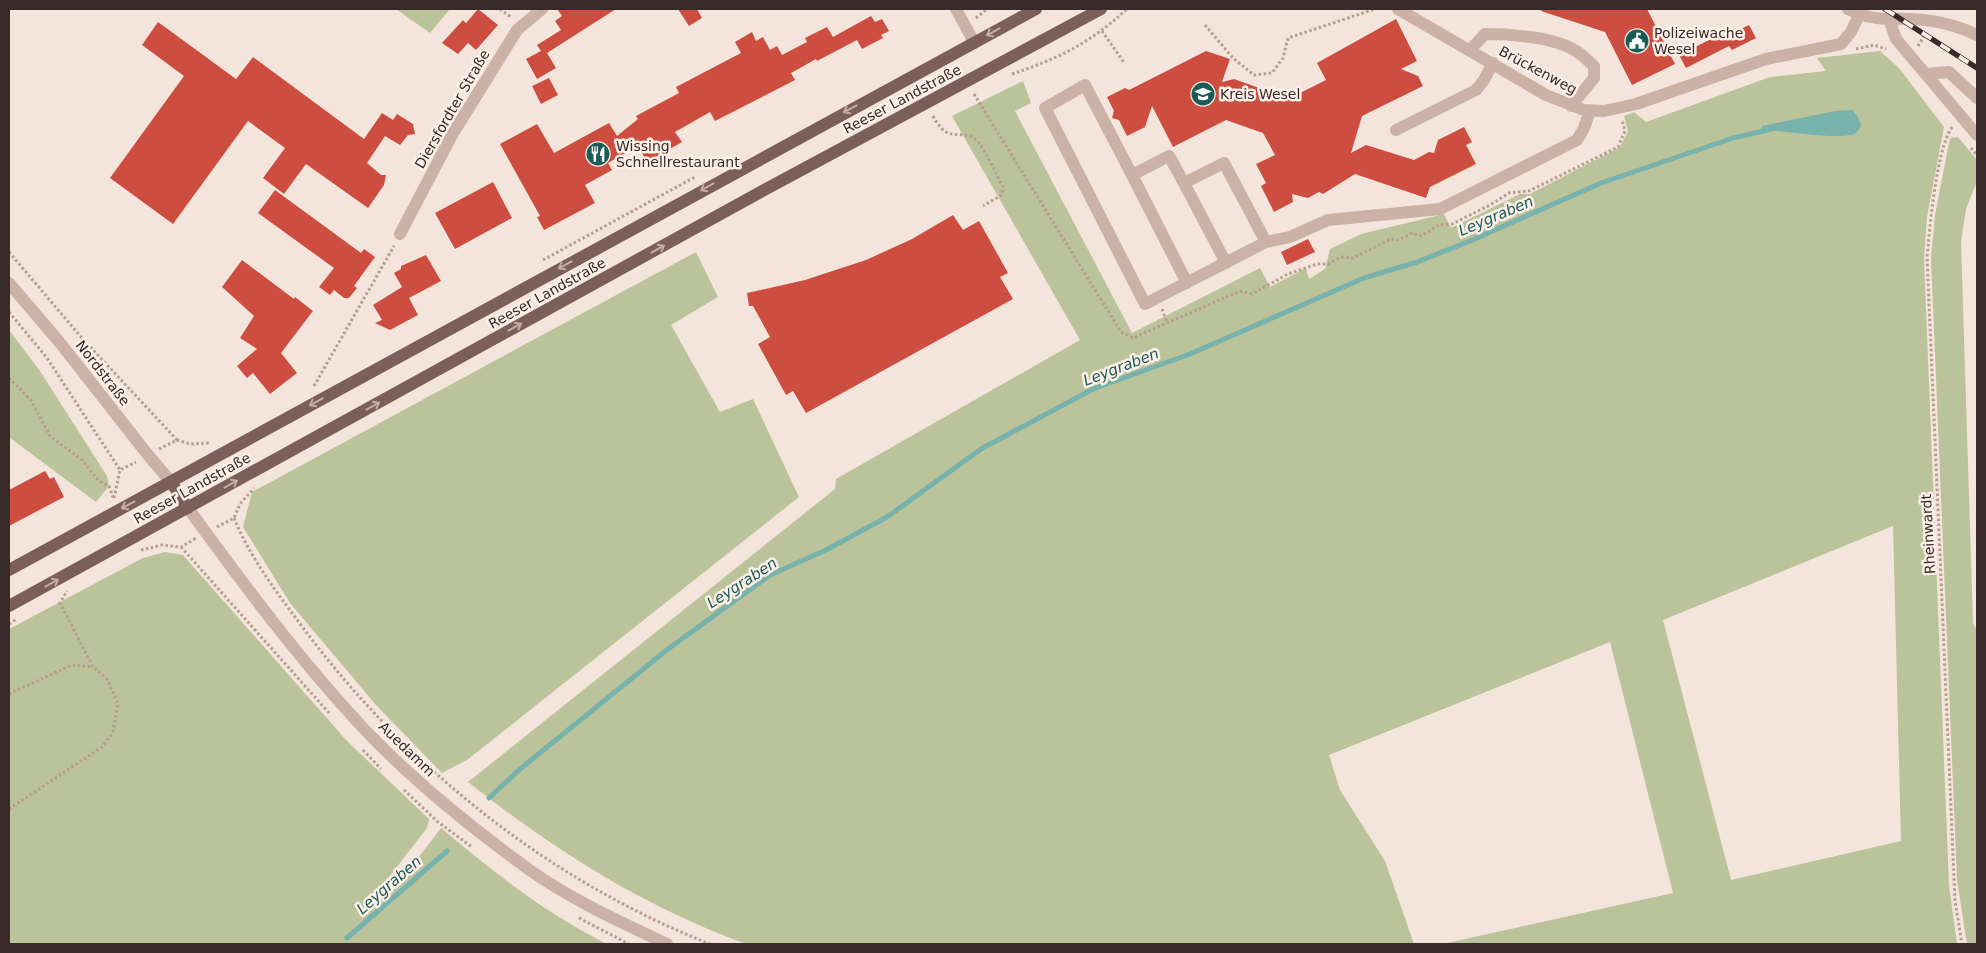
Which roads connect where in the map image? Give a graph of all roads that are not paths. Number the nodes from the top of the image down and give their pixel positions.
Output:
1 (542, 9) edge
2 (956, 9) edge
3 (1036, 9) edge
4 (1100, 9) edge
5 (1398, 9) edge
6 (1853, 12) edge
7 (1889, 18) junction
8 (1977, 35) edge
9 (974, 42) junction
10 (1470, 50) junction
11 (1493, 64) junction
12 (1926, 74) junction
13 (1977, 98) edge
14 (1571, 106) junction
15 (1590, 110) junction
16 (1396, 130) dead end
17 (1977, 135) edge
18 (1132, 175) junction
19 (1184, 183) junction
20 (400, 234) road end
21 (1266, 242) junction
22 (1226, 263) junction
23 (9, 283) edge
24 (1187, 283) junction
25 (171, 482) junction
26 (188, 508) junction
27 (9, 570) edge
28 (9, 606) edge
29 (667, 944) edge

1 - 20 street, Diersfordter Straße
2 - 9 street
3 -> 9 main road, Reeser Landstraße
26 -> 4 main road, Reeser Landstraße
5 - 10 street, Brückenweg
6 - 7 street
6 - 15 street, Brückenweg
7 - 8 street
7 - 12 street
9 -> 25 main road, Reeser Landstraße
10 - 11 street, Brückenweg
10 - 14 street
11 - 14 street, Brückenweg
11 - 16 street
12 - 13 street
12 - 17 street
14 - 15 street, Brückenweg
15 - 21 street
18 - 19 street
18 - 24 street
18 - 24 street
19 - 21 street
19 - 22 street
21 - 22 street
22 - 24 street
23 - 25 street, Nordstraße
25 - 26 main road
25 -> 27 main road, Reeser Landstraße
28 -> 26 main road, Reeser Landstraße
26 - 29 street, Auedamm

